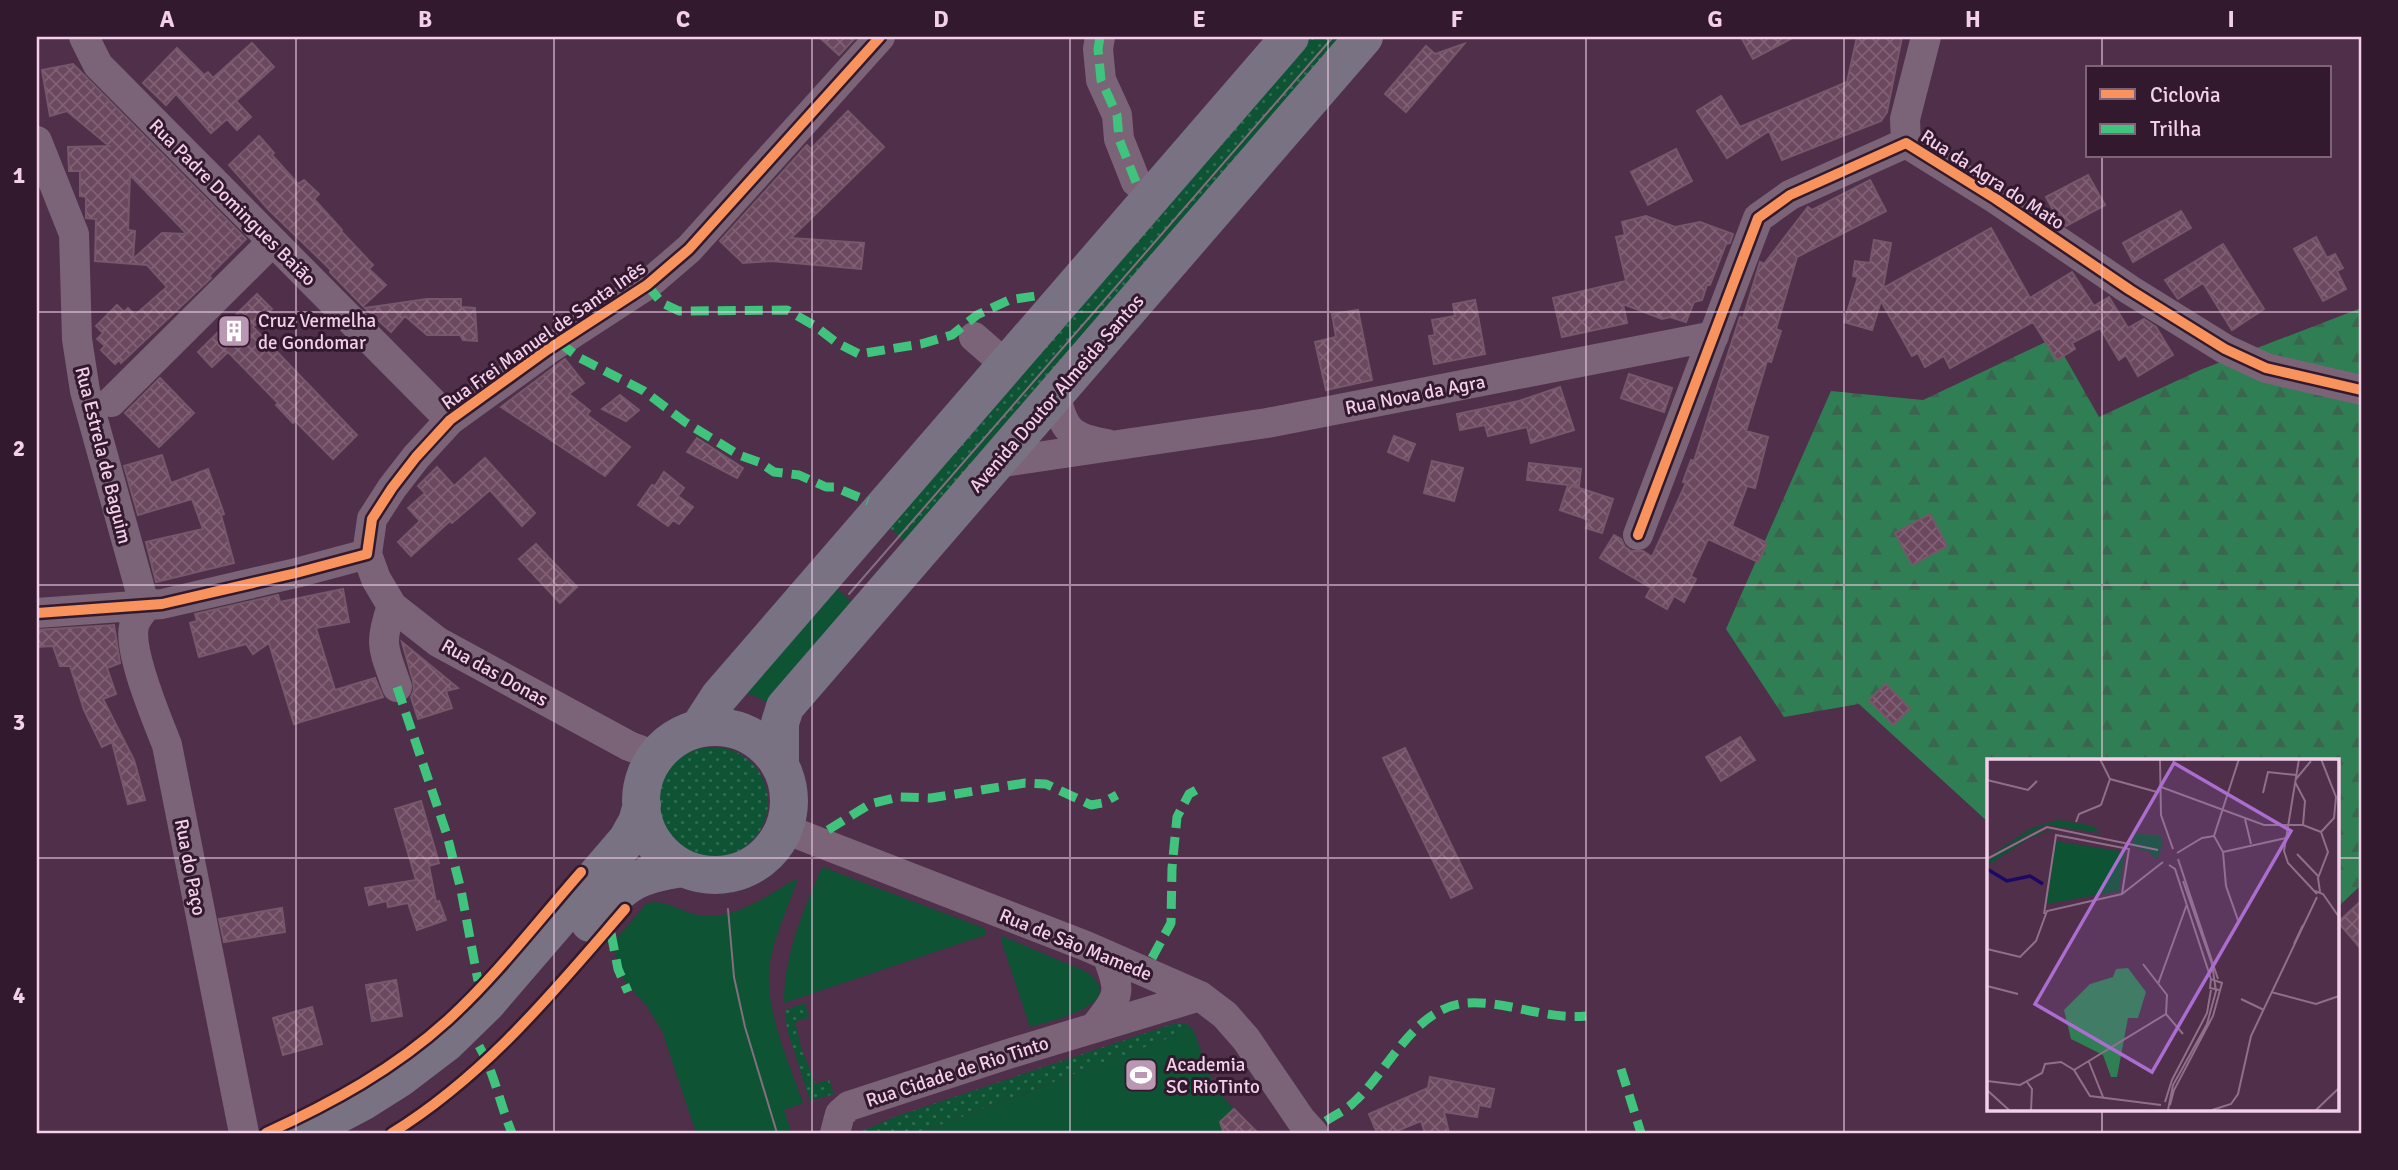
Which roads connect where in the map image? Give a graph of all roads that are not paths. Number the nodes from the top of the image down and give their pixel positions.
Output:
1 (83, 37) edge
2 (880, 37) edge
3 (1100, 37) edge
4 (1290, 37) edge
5 (1364, 37) edge
6 (1926, 37) edge
7 (37, 141) edge
8 (1906, 143) junction
9 (1136, 182) dead end
10 (272, 242) junction
11 (1714, 336) junction
12 (974, 337) dead end
13 (1006, 365) junction
14 (2361, 390) edge
15 (1055, 392) junction
16 (111, 402) dead end
17 (450, 420) junction
18 (1115, 445) junction
19 (996, 463) junction
20 (1637, 535) dead end
21 (367, 554) junction
22 (392, 606) junction
23 (145, 607) junction
24 (37, 613) edge
25 (397, 687) dead end
26 (699, 728) junction
27 (656, 756) junction
28 (780, 764) junction
29 (642, 804) junction
30 (785, 829) junction
31 (683, 868) junction
32 (1107, 955) junction
33 (1200, 996) junction
34 (1096, 1027) junction
35 (244, 1133) edge
36 (303, 1133) edge
37 (361, 1133) edge
38 (835, 1133) edge
39 (1313, 1133) edge

1 - 10 street, Rua Padre Domingues Baião
2 - 17 street, Rua Frei Manuel de Santa Inês
3 - 9 street
4 - 13 main road
5 - 15 main road, Avenida Doutor Almeida Santos
6 - 8 street
7 - 23 street, Rua Estrela de Baguim
8 - 11 street, Rua da Agra do Mato
8 - 14 street, Rua da Agra do Mato
10 - 16 street
10 - 17 street, Rua Padre Domingues Baião
11 - 18 street, Rua Nova da Agra
11 - 20 street, Rua da Agra do Mato
12 - 13 street
13 - 26 main road
15 - 18 street, Rua Nova da Agra
15 - 19 main road, Avenida Doutor Almeida Santos
17 - 21 street, Rua Frei Manuel de Santa Inês
18 - 19 street, Rua Nova da Agra
19 - 28 main road, Avenida Doutor Almeida Santos
21 - 22 street, Rua das Donas
21 - 23 street
22 - 25 street
22 - 27 street, Rua das Donas
23 - 24 street
23 - 35 street, Rua do Paço
26 - 27 main road
26 - 28 main road
27 - 29 main road
28 - 30 main road
29 - 31 main road
29 - 36 main road
30 - 31 main road
30 - 32 street, Rua de São Mamede
31 - 37 main road
32 - 33 street, Rua de São Mamede
32 - 34 street
33 - 34 street, Rua Cidade de Rio Tinto
33 - 39 street, Rua de São Mamede
34 - 38 street, Rua Cidade de Rio Tinto

